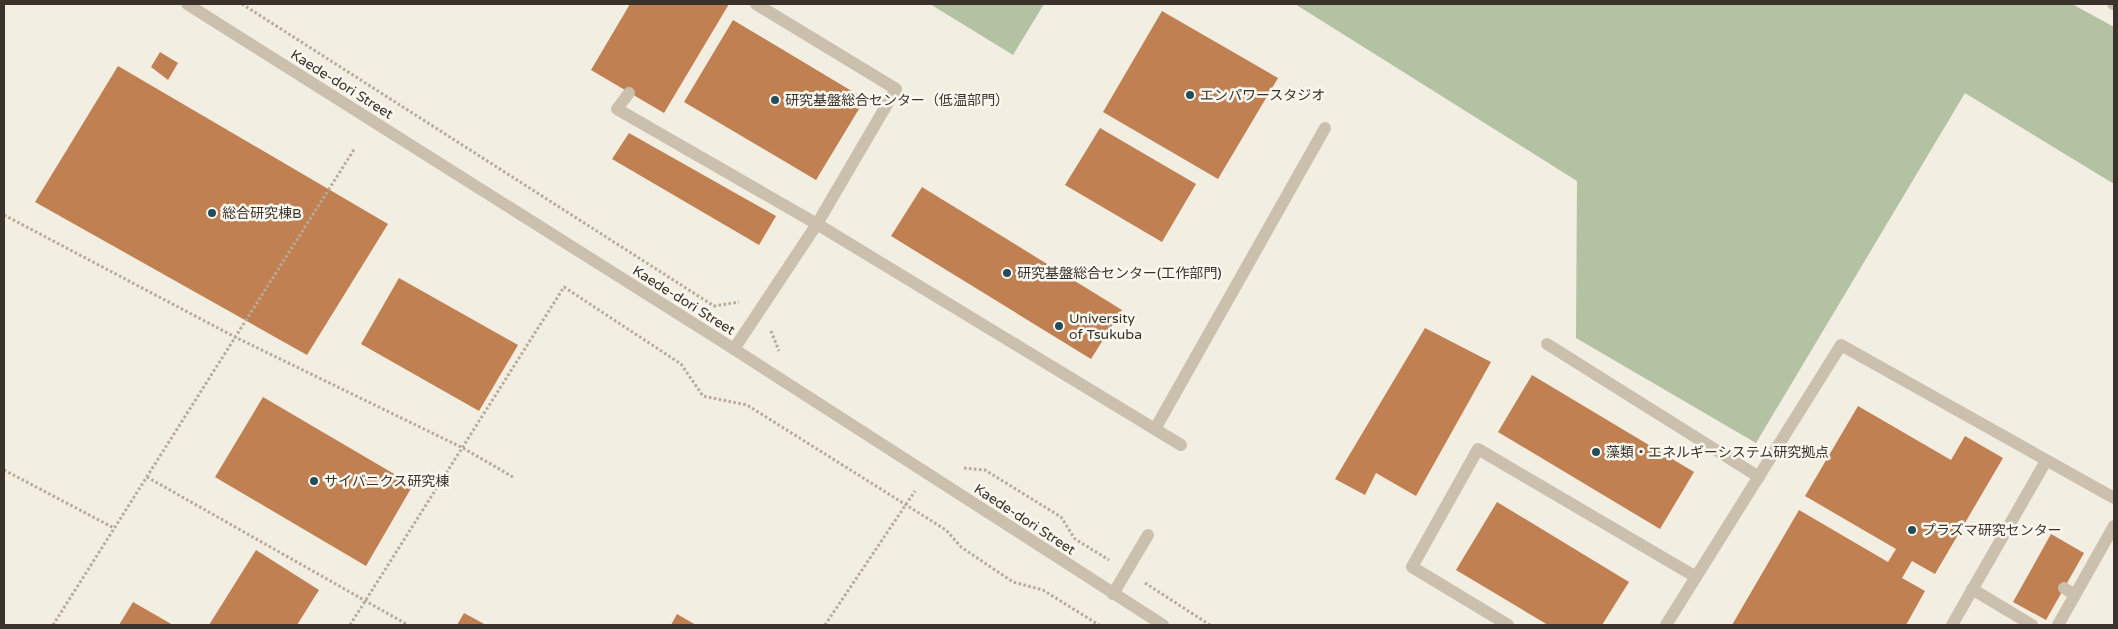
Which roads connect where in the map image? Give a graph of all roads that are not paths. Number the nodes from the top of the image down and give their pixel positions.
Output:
1 (187, 4) edge
2 (756, 4) edge
3 (629, 93) dead end
4 (1325, 128) dead end
5 (817, 224) junction
6 (1547, 344) dead end
7 (734, 349) junction
8 (1155, 429) junction
9 (1181, 445) dead end
10 (2046, 461) junction
11 (1759, 476) junction
12 (2114, 498) edge
13 (2114, 526) edge
14 (1148, 535) dead end
15 (1696, 577) junction
16 (1972, 588) junction
17 (1113, 594) junction
18 (1163, 625) edge
19 (1508, 625) edge
20 (1666, 625) edge
21 (1952, 625) edge
22 (2032, 625) edge
23 (2058, 625) edge

1 - 7 street, Kaede-dori Street
2 - 5 street
3 - 5 street
4 - 8 street
5 - 7 street
5 - 8 street
6 - 11 street
7 - 17 street, Kaede-dori Street
8 - 9 street
10 - 11 street
10 - 12 street
10 - 16 street
11 - 15 street
13 - 23 street
14 - 17 street
15 - 19 street
15 - 20 street
16 - 21 street
16 - 22 street
17 - 18 street, Kaede-dori Street

